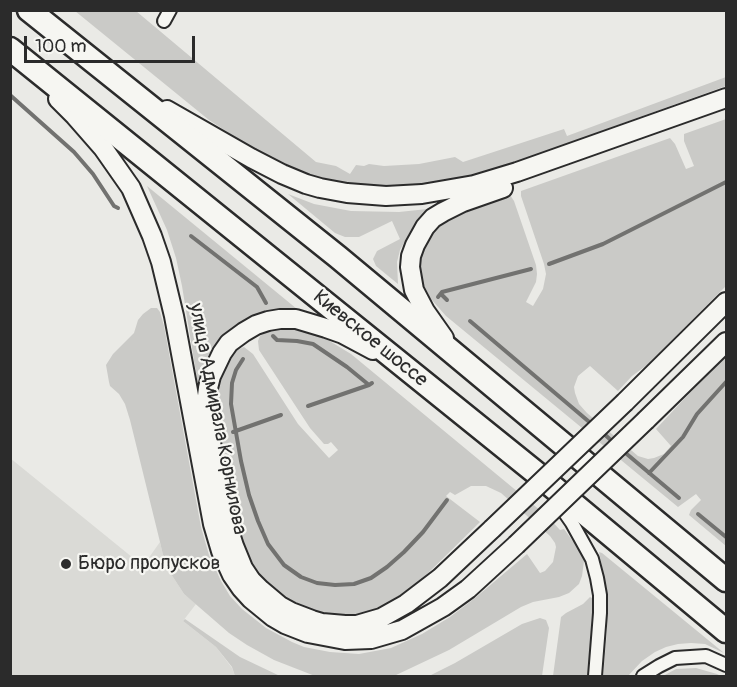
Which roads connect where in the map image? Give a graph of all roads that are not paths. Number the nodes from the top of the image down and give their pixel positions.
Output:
1 (29, 10) edge
2 (10, 51) edge
3 (121, 84) junction
4 (726, 98) edge
5 (726, 111) edge
6 (726, 302) edge
7 (726, 342) edge
8 (400, 363) junction
9 (470, 365) junction
10 (535, 472) junction
11 (726, 580) edge
12 (726, 631) edge
13 (726, 665) edge
14 (595, 676) edge
15 (643, 676) edge

1 - 3 highway
2 - 7 main road, улица Адмирала Корнилова, bridge
2 - 8 highway, Киевское шоссе
3 - 4 main road
3 - 9 highway
5 - 9 main road
6 - 8 main road, улица Адмирала Корнилова, bridge
8 - 10 highway, Киевское шоссе
9 - 11 highway
10 - 12 highway, Киевское шоссе
10 - 14 street
13 - 15 street

